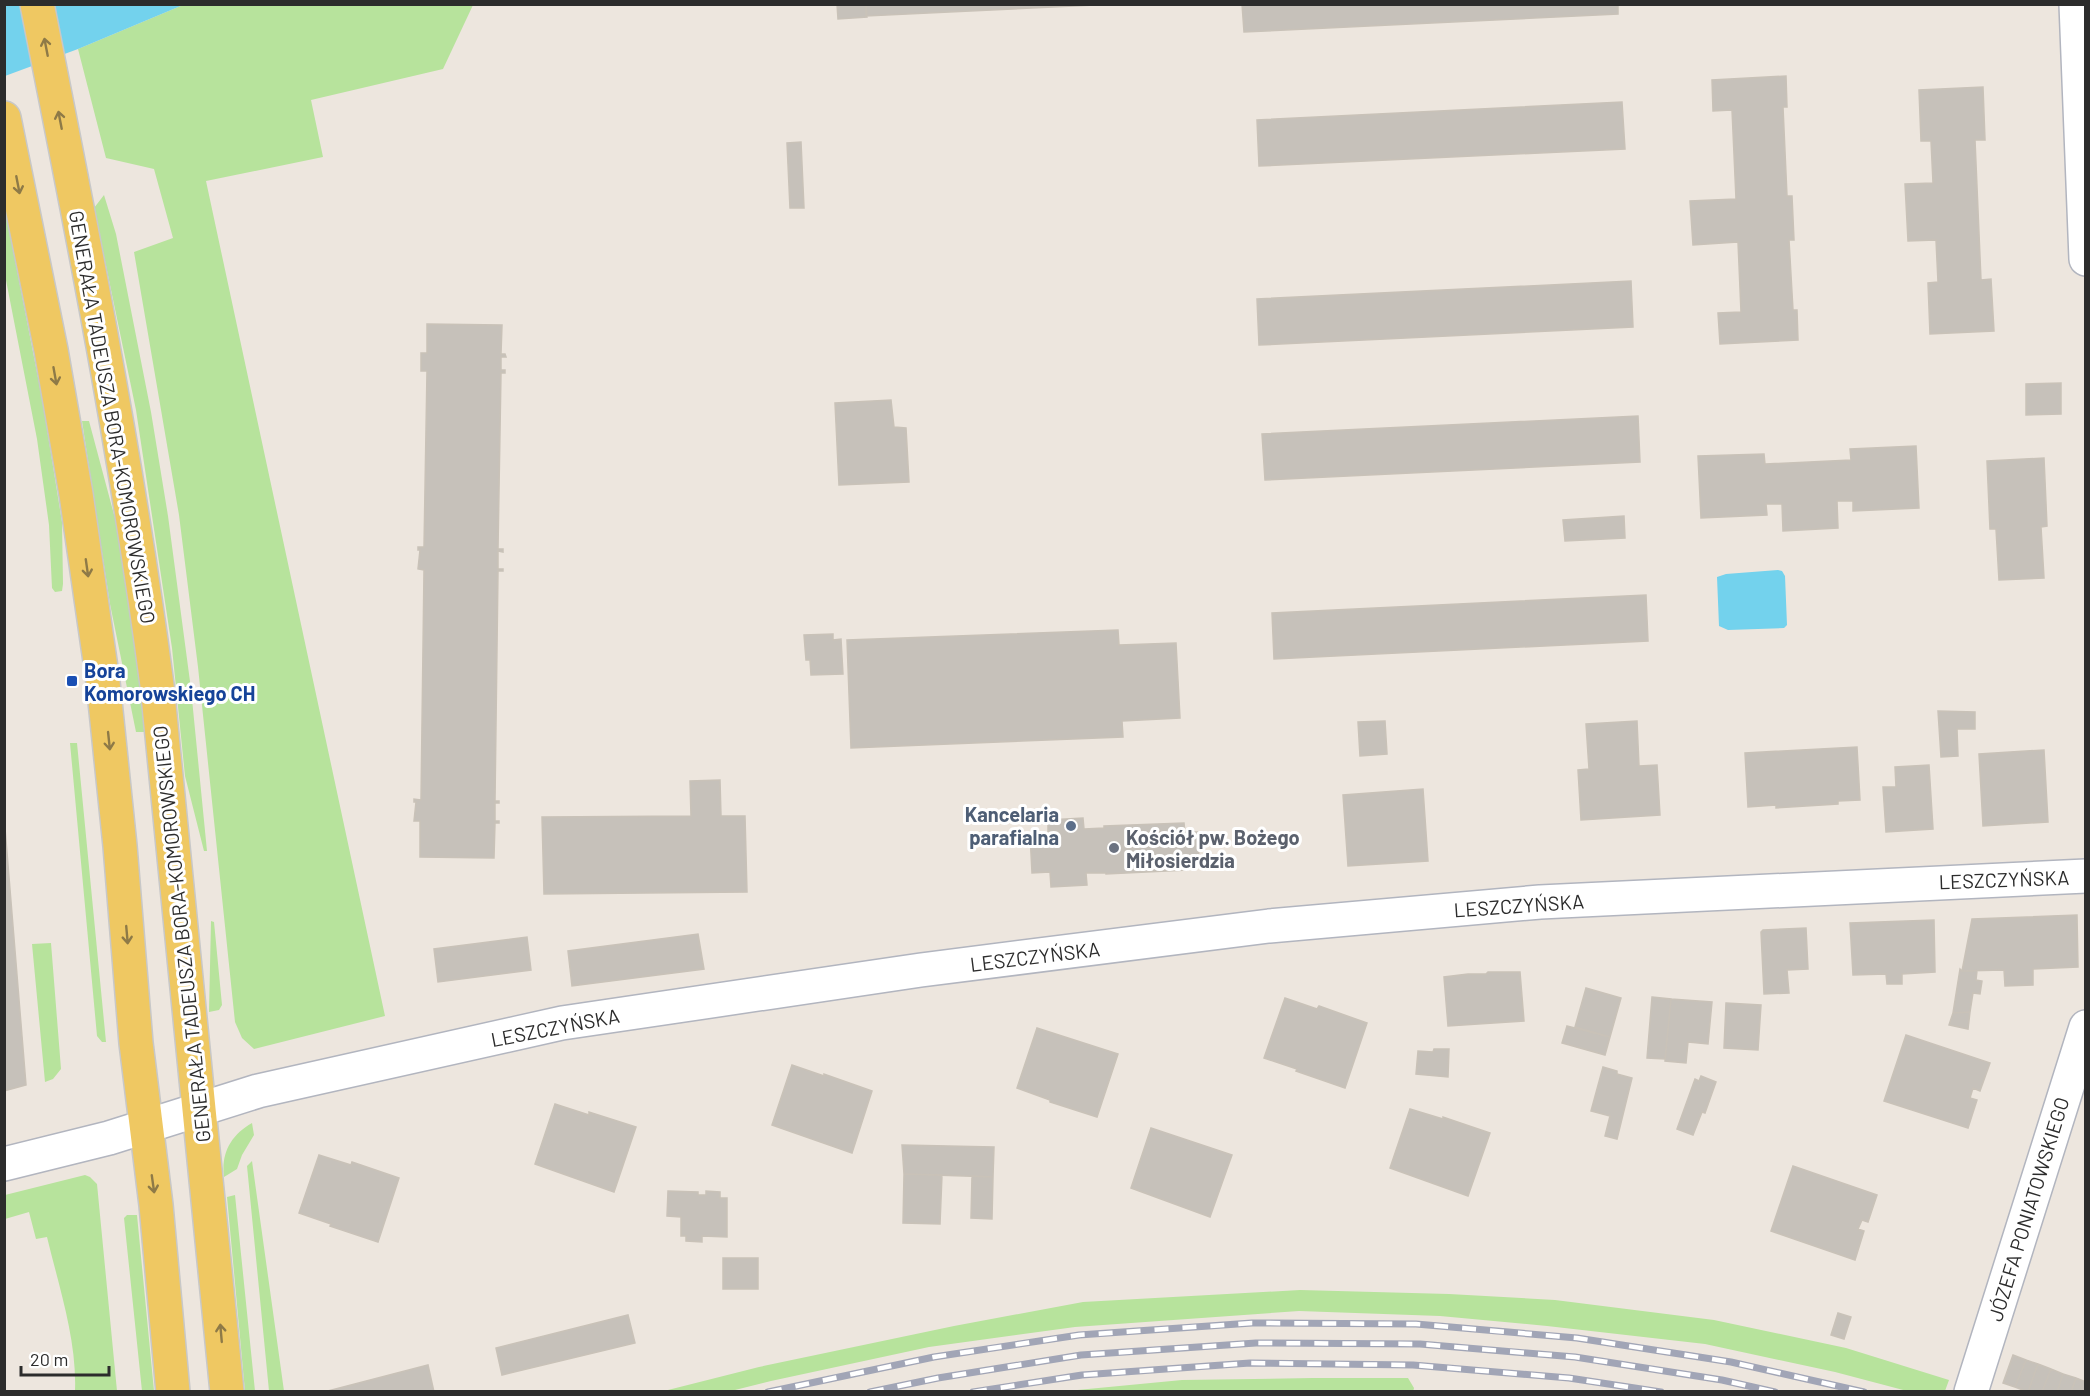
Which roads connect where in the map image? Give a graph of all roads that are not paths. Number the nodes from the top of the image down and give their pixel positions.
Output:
1 (38, 4) edge
2 (2076, 4) edge
3 (5, 123) edge
4 (2085, 259) edge
5 (2085, 876) edge
6 (2085, 1027) edge
7 (198, 1110) junction
8 (145, 1126) junction
9 (4, 1164) edge
10 (173, 1392) edge
11 (227, 1392) edge
12 (1971, 1392) edge

7 -> 1 main road, GENERAŁA TADEUSZA BORA-KOMOROWSKIEGO
2 - 4 street
3 -> 8 main road
5 - 7 street, LESZCZYŃSKA
6 - 12 street, JÓZEFA PONIATOWSKIEGO
7 - 8 street, LESZCZYŃSKA
11 -> 7 main road, GENERAŁA TADEUSZA BORA-KOMOROWSKIEGO
8 - 9 street, LESZCZYŃSKA
8 -> 10 main road

